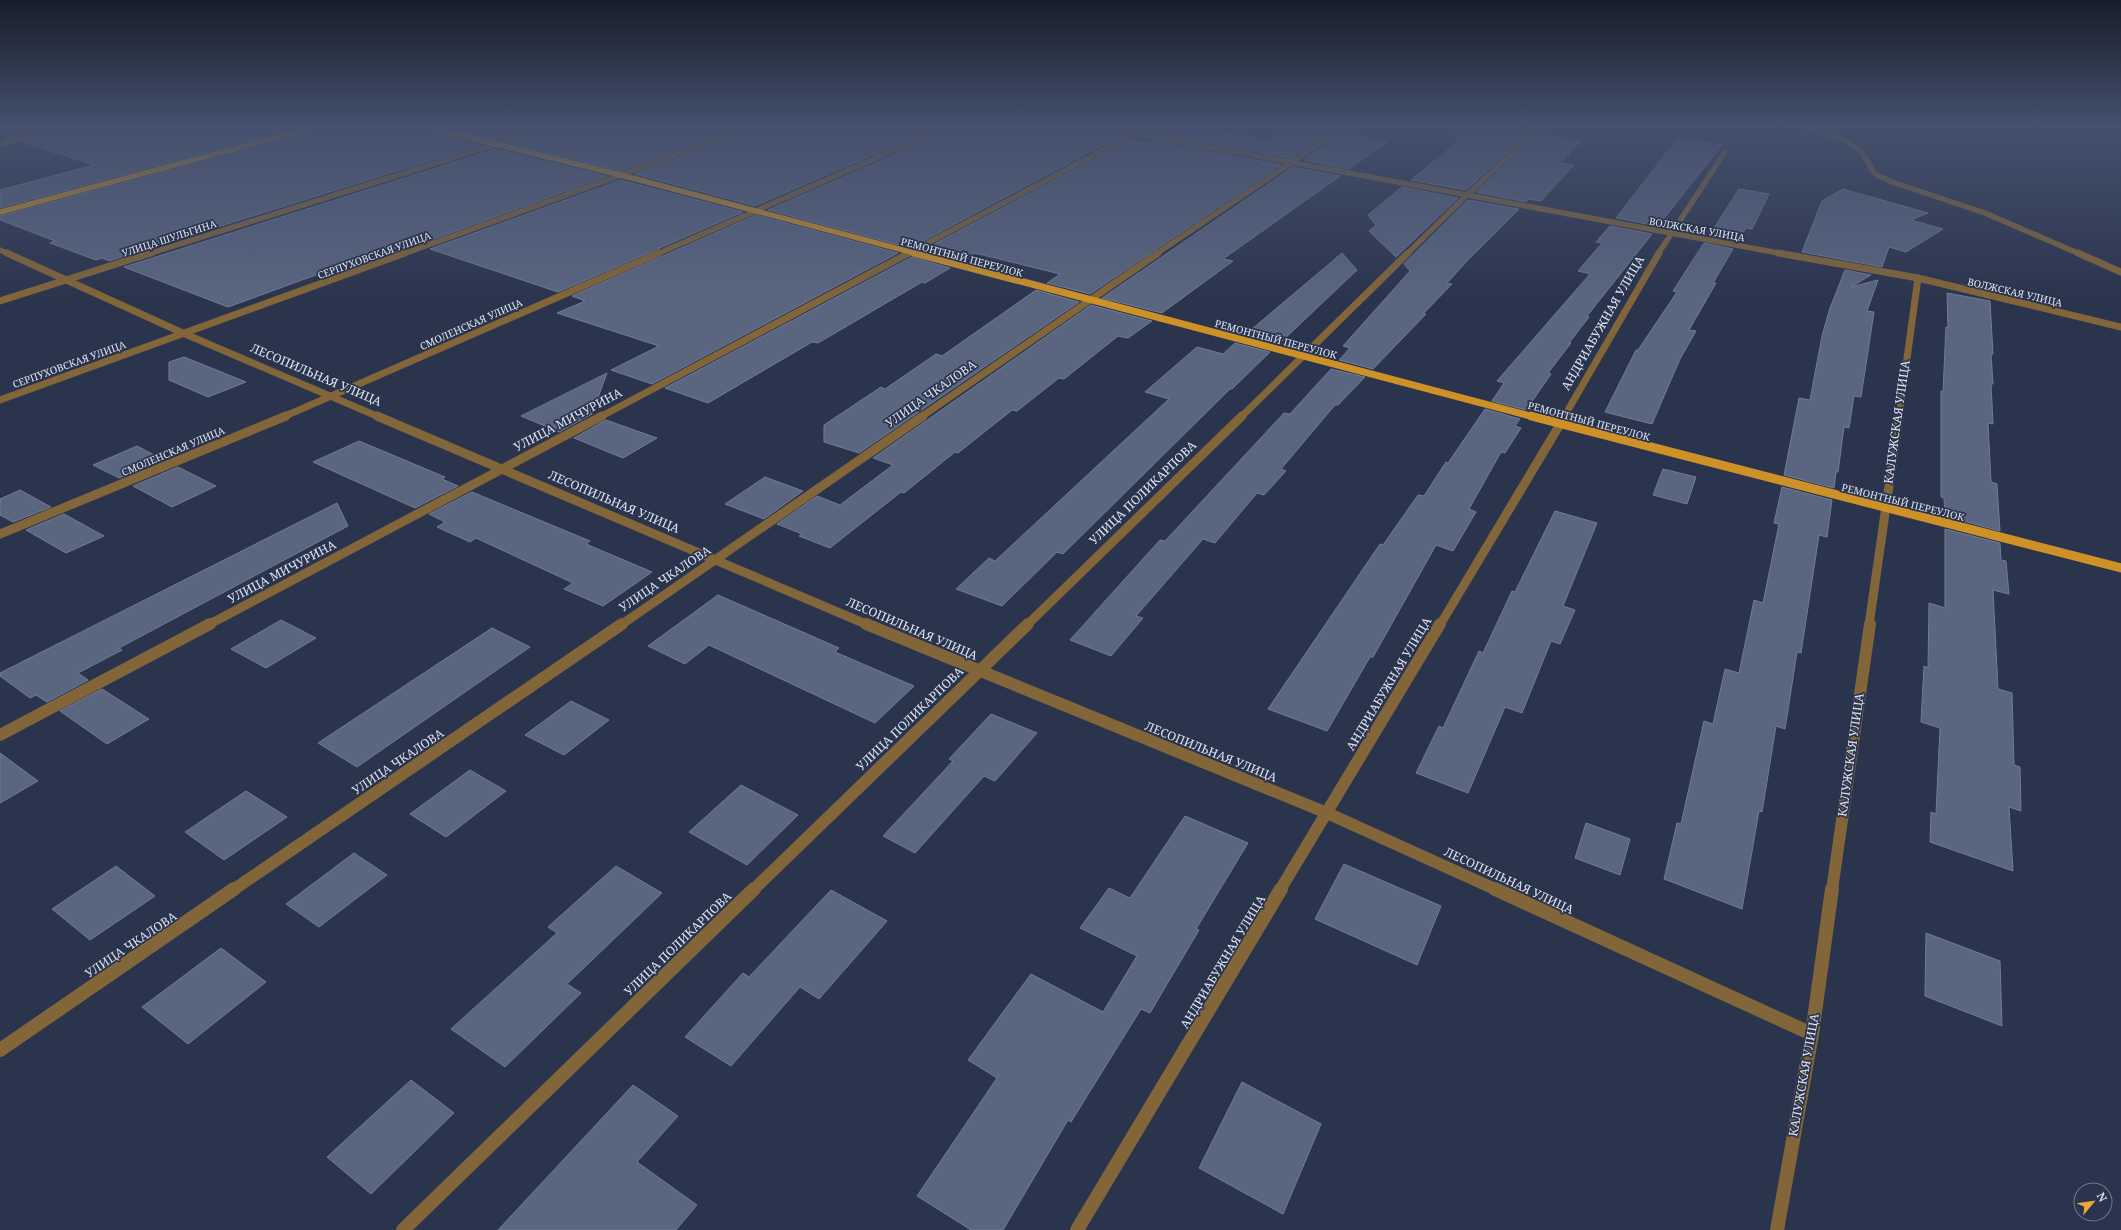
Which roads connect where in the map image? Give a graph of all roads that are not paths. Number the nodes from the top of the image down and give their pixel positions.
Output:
1 (103, 184) edge
2 (368, 184) edge
3 (598, 184) edge
4 (654, 184) edge
5 (814, 184) edge
6 (1038, 184) edge
7 (1257, 184) edge
8 (1409, 184) edge
9 (1478, 184) edge
10 (1703, 184) edge
11 (1899, 184) edge
12 (1466, 195) junction
13 (754, 210) junction
14 (0, 212) edge
15 (1670, 234) junction
16 (0, 250) edge
17 (908, 253) junction
18 (2121, 272) edge
19 (1918, 278) junction
20 (69, 280) junction
21 (1089, 300) junction
22 (0, 301) edge
23 (2121, 327) edge
24 (185, 334) junction
25 (1303, 357) junction
26 (331, 396) junction
27 (0, 400) edge
28 (1560, 424) junction
29 (503, 468) junction
30 (1884, 508) junction
31 (0, 534) edge
32 (715, 560) junction
33 (2121, 568) edge
34 (978, 671) junction
35 (0, 735) edge
36 (1327, 813) junction
37 (1812, 1034) junction
38 (0, 1050) edge
39 (403, 1230) edge
40 (1077, 1230) edge
41 (1777, 1230) edge

1 - 14 main road
2 - 20 street, УЛИЦА ШУЛЬГИНА
3 - 24 street, СЕРПУХОВСКАЯ УЛИЦА
4 - 13 main road, РЕМОНТНЫЙ ПЕРЕУЛОК
5 - 13 street, СМОЛЕНСКАЯ УЛИЦА
6 - 17 street, УЛИЦА МИЧУРИНА
7 - 21 street, УЛИЦА ЧКАЛОВА
8 - 12 street, ВОЛЖСКАЯ УЛИЦА
9 - 12 street, УЛИЦА ПОЛИКАРПОВА
10 - 15 street, АНДРИАБУЖНАЯ УЛИЦА
11 - 18 street
12 - 15 street, ВОЛЖСКАЯ УЛИЦА
12 - 25 street, УЛИЦА ПОЛИКАРПОВА
13 - 17 main road, РЕМОНТНЫЙ ПЕРЕУЛОК
13 - 26 street, СМОЛЕНСКАЯ УЛИЦА
15 - 19 street, ВОЛЖСКАЯ УЛИЦА
15 - 28 street, АНДРИАБУЖНАЯ УЛИЦА
16 - 20 street, ЛЕСОПИЛЬНАЯ УЛИЦА
17 - 21 main road, РЕМОНТНЫЙ ПЕРЕУЛОК
17 - 29 street, УЛИЦА МИЧУРИНА
19 - 23 street, ВОЛЖСКАЯ УЛИЦА
19 - 30 street, КАЛУЖСКАЯ УЛИЦА
20 - 22 street, УЛИЦА ШУЛЬГИНА
20 - 24 street, ЛЕСОПИЛЬНАЯ УЛИЦА
21 - 25 main road, РЕМОНТНЫЙ ПЕРЕУЛОК
21 - 32 street, УЛИЦА ЧКАЛОВА
24 - 26 street, ЛЕСОПИЛЬНАЯ УЛИЦА
24 - 27 street, СЕРПУХОВСКАЯ УЛИЦА
25 - 28 main road, РЕМОНТНЫЙ ПЕРЕУЛОК
25 - 34 street, УЛИЦА ПОЛИКАРПОВА
26 - 29 street, ЛЕСОПИЛЬНАЯ УЛИЦА
26 - 31 street, СМОЛЕНСКАЯ УЛИЦА
28 - 30 main road, РЕМОНТНЫЙ ПЕРЕУЛОК
28 - 36 street, АНДРИАБУЖНАЯ УЛИЦА
29 - 32 street, ЛЕСОПИЛЬНАЯ УЛИЦА
29 - 35 street, УЛИЦА МИЧУРИНА
30 - 33 main road, РЕМОНТНЫЙ ПЕРЕУЛОК
30 - 37 street, КАЛУЖСКАЯ УЛИЦА
32 - 34 street, ЛЕСОПИЛЬНАЯ УЛИЦА
32 - 38 street, УЛИЦА ЧКАЛОВА
34 - 36 street, ЛЕСОПИЛЬНАЯ УЛИЦА
34 - 39 street, УЛИЦА ПОЛИКАРПОВА
36 - 37 street, ЛЕСОПИЛЬНАЯ УЛИЦА
36 - 40 street, АНДРИАБУЖНАЯ УЛИЦА
37 - 41 street, КАЛУЖСКАЯ УЛИЦА

